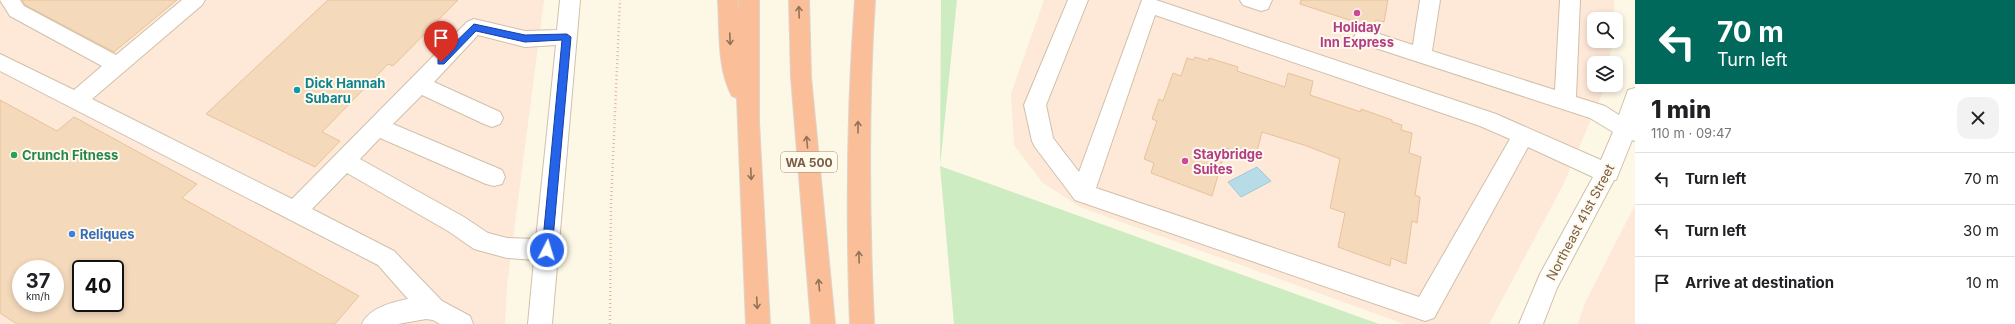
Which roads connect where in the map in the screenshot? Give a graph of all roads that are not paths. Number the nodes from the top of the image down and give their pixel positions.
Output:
1 (10, 0) edge
2 (195, 0) edge
3 (570, 0) edge
4 (728, 0) edge
5 (749, 0) edge
6 (799, 0) edge
7 (865, 0) edge
8 (1078, 0) edge
9 (1250, 0) edge
10 (1262, 0) edge
11 (1430, 0) edge
12 (1570, 0) edge
13 (1141, 3) edge
14 (567, 37) junction
15 (1364, 37) dead end
16 (1421, 56) junction
17 (0, 62) edge
18 (117, 66) junction
19 (419, 84) junction
20 (1635, 96) edge
21 (76, 100) junction
22 (1565, 102) junction
23 (492, 118) dead end
24 (377, 127) junction
25 (1630, 131) edge
26 (749, 135) junction
27 (1523, 136) junction
28 (344, 161) junction
29 (1608, 173) junction
30 (494, 177) dead end
31 (1083, 193) junction
32 (295, 212) junction
33 (547, 250) junction
34 (434, 309) junction
35 (374, 324) edge
36 (462, 324) edge
37 (540, 324) edge
38 (758, 324) edge
39 (823, 324) edge
40 (862, 324) edge
41 (1531, 324) edge

1 - 18 street
2 - 18 street
3 - 14 street
4 -> 26 highway
5 - 26 highway
39 -> 6 highway, WA 500
40 -> 7 highway
8 - 31 street
9 - 10 street
11 - 16 street
12 - 22 street
13 - 27 street
13 - 31 street
14 - 19 street
14 - 33 street
15 - 16 street
16 - 22 street
17 - 21 street
18 - 21 street
19 - 23 street
19 - 24 street
20 - 25 street, Northeast 41st Street
21 - 32 street
22 - 25 street
24 - 28 street
24 - 30 street
25 - 29 street, Northeast 41st Street
26 -> 38 highway
27 - 29 street
27 - 31 street
28 - 32 street
28 - 33 street
29 - 41 street, Northeast 41st Street
32 - 34 street
33 - 37 street
34 - 35 street
34 - 36 street

